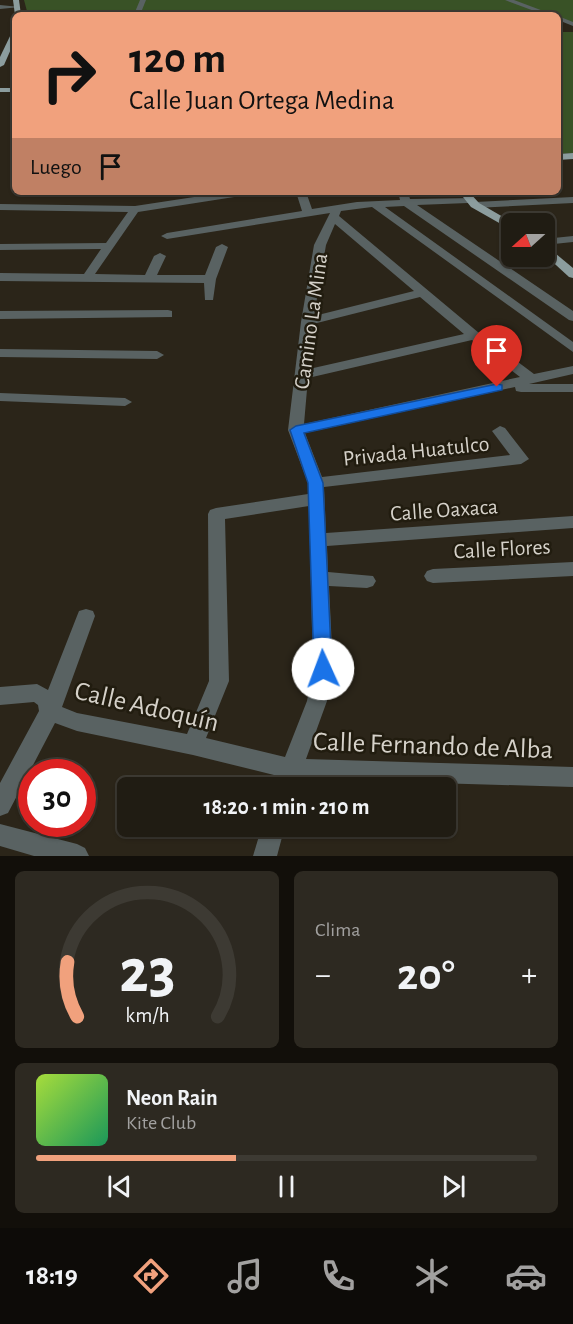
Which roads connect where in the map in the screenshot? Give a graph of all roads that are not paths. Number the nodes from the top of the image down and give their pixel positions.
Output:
1 (508, 0) edge
2 (16, 3) edge
3 (0, 8) edge
4 (542, 12) edge
5 (12, 39) edge
6 (0, 65) edge
7 (227, 195) edge
8 (302, 195) edge
9 (353, 195) edge
10 (404, 197) edge
11 (469, 199) edge
12 (573, 200) edge
13 (374, 204) junction
14 (357, 205) junction
15 (0, 207) edge
16 (135, 209) junction
17 (308, 213) junction
18 (335, 213) junction
19 (501, 219) edge
20 (167, 236) dead end
21 (573, 239) edge
22 (555, 241) edge
23 (110, 246) junction
24 (0, 247) edge
25 (222, 247) dead end
26 (160, 256) dead end
27 (555, 258) edge
28 (573, 274) edge
29 (0, 277) edge
30 (87, 278) junction
31 (148, 279) junction
32 (210, 279) junction
33 (422, 293) junction
34 (209, 297) dead end
35 (168, 314) dead end
36 (0, 315) edge
37 (573, 318) edge
38 (307, 322) junction
39 (474, 336) junction
40 (573, 348) edge
41 (0, 353) edge
42 (157, 355) dead end
43 (573, 370) edge
44 (301, 375) junction
45 (531, 380) junction
46 (497, 387) junction
47 (573, 388) edge
48 (0, 397) edge
49 (125, 402) dead end
50 (296, 430) junction
51 (500, 431) dead end
52 (316, 491) junction
53 (573, 522) edge
54 (318, 540) junction
55 (573, 568) edge
56 (433, 576) dead end
57 (320, 579) junction
58 (367, 581) dead end
59 (86, 616) dead end
60 (0, 696) edge
61 (50, 712) junction
62 (193, 745) junction
63 (285, 777) edge
64 (288, 777) edge
65 (456, 777) edge
66 (573, 777) edge
67 (0, 804) edge
68 (0, 835) edge
69 (271, 837) edge
70 (77, 856) edge
71 (265, 856) edge

1 - 4 street
2 - 3 street
5 - 6 main road
7 - 16 street
8 - 17 street
9 - 14 street
10 - 11 street
10 - 13 street
10 - 37 street
11 - 12 street
11 - 19 main road
13 - 14 street
13 - 40 street
14 - 18 street
15 - 16 street
16 - 23 street
17 - 18 street
17 - 20 street
18 - 33 street
18 - 38 street, Camino La Mina
21 - 22 street
23 - 24 street
23 - 30 street
25 - 32 street
26 - 31 street
27 - 28 main road
29 - 30 street
30 - 31 street
31 - 32 street
32 - 34 street
33 - 38 street
33 - 39 street
35 - 36 street
38 - 44 street, Camino La Mina
39 - 44 street
39 - 45 street
41 - 42 street
43 - 45 street
44 - 50 street, Camino La Mina
45 - 46 street
46 - 47 street
46 - 50 street
48 - 49 street
50 - 52 street, Camino La Mina
51 - 52 street, Privada Huatulco
52 - 54 street, Camino La Mina
52 - 62 street, Privada Huatulco
53 - 54 street, Calle Oaxaca
54 - 57 street, Camino La Mina
55 - 56 street, Calle Flores
57 - 58 street
57 - 64 street, Camino La Mina
59 - 61 street
60 - 61 street, Calle Adoquín
61 - 62 street, Calle Adoquín
61 - 67 street
62 - 63 street, Calle Adoquín
65 - 66 street, Calle Fernando de Alba
68 - 70 street
69 - 71 street

